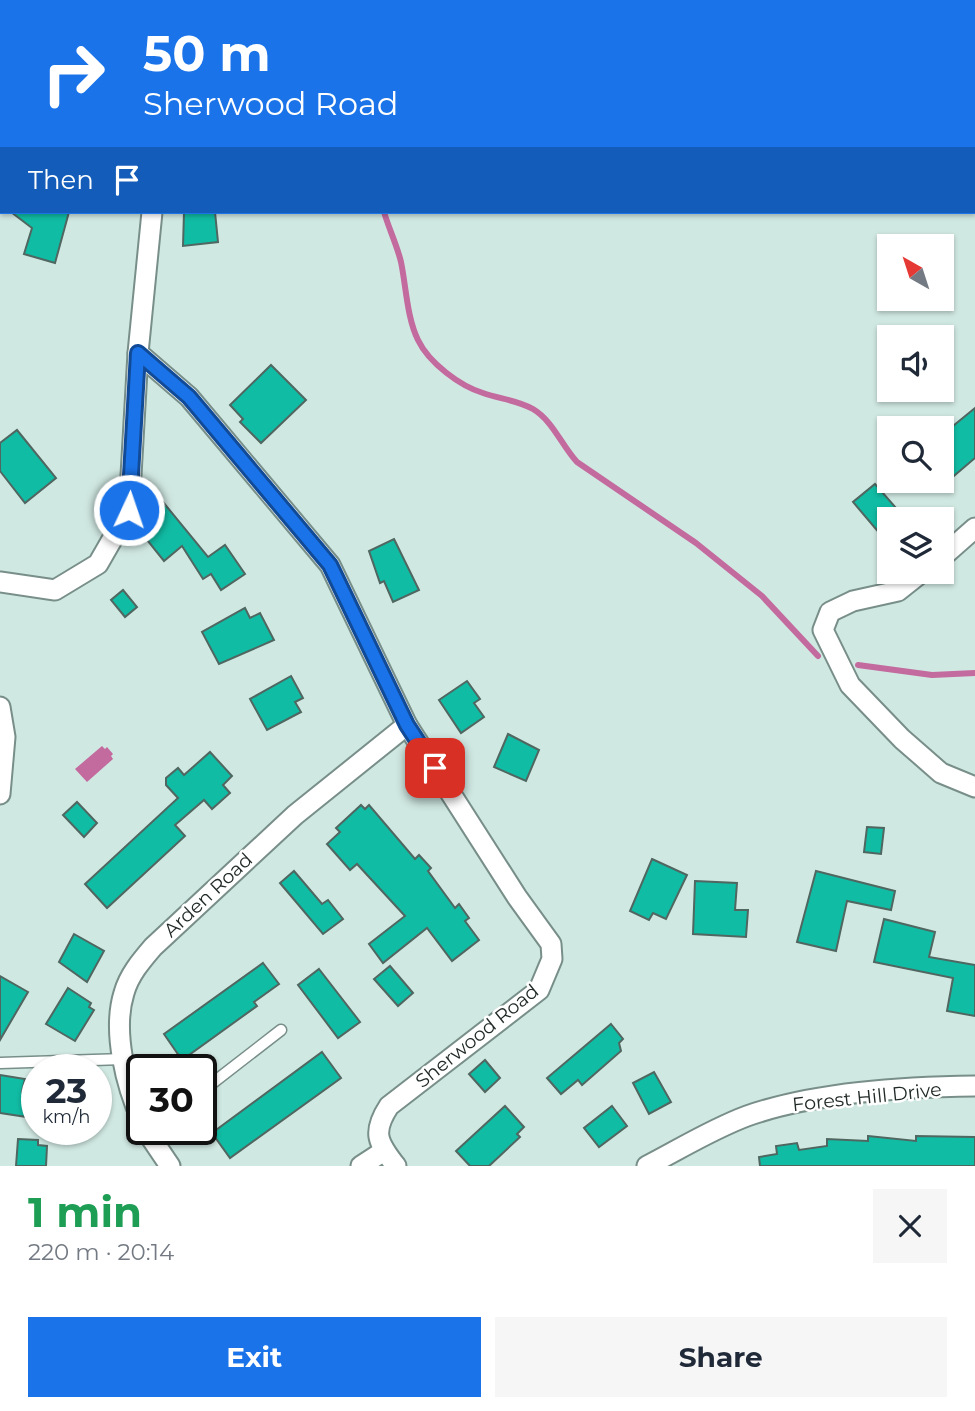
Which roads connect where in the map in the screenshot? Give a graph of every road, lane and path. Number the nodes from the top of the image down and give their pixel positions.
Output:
1 (152, 214) edge
2 (138, 353) junction
3 (975, 528) edge
4 (954, 546) edge
5 (0, 582) edge
6 (907, 584) edge
7 (0, 707) edge
8 (407, 725) junction
9 (975, 788) edge
10 (0, 794) edge
11 (281, 1030) dead end
12 (124, 1059) junction
13 (0, 1063) edge
14 (126, 1069) edge
15 (217, 1080) edge
16 (975, 1086) edge
17 (157, 1145) edge
18 (390, 1158) edge
19 (170, 1166) edge
20 (361, 1166) edge
21 (647, 1166) edge

1 - 2 street
2 - 5 street
2 - 8 street, Sherwood Road
3 - 4 street
6 - 9 street
7 - 10 street
8 - 12 street, Arden Road
8 - 18 street, Sherwood Road
11 - 15 lane
12 - 13 lane
12 - 14 street, Arden Road
16 - 21 street, Forest Hill Drive
17 - 19 street, Arden Road
18 - 20 street

